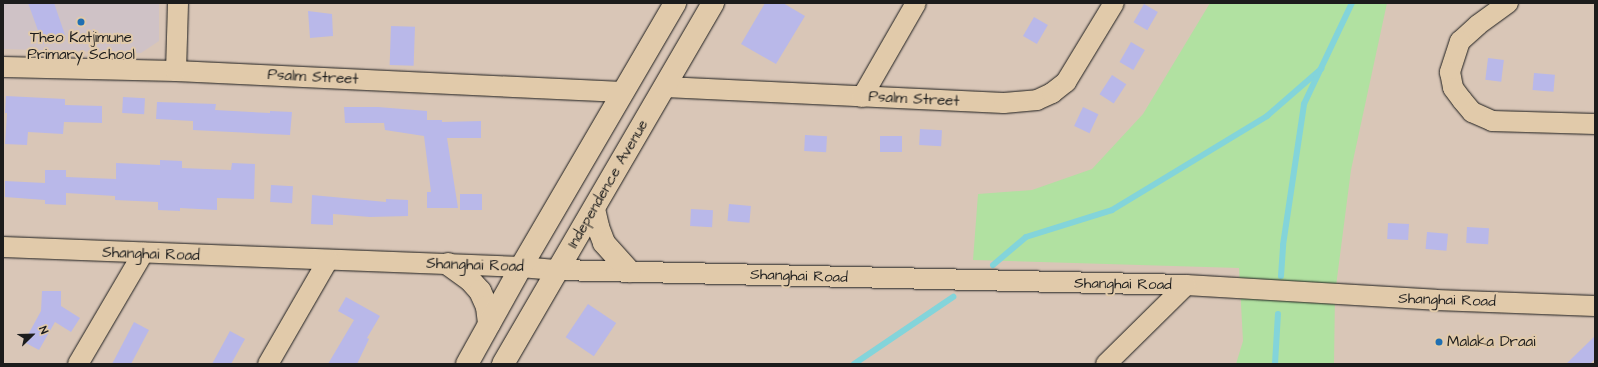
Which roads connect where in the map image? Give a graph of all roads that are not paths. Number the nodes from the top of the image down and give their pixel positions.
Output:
1 (178, 3) edge
2 (675, 3) edge
3 (713, 3) edge
4 (916, 3) edge
5 (1114, 3) edge
6 (1508, 3) edge
7 (3, 67) edge
8 (176, 71) junction
9 (665, 87) junction
10 (623, 92) junction
11 (862, 97) junction
12 (1595, 124) edge
13 (594, 209) junction
14 (3, 247) edge
15 (142, 253) junction
16 (328, 260) junction
17 (448, 264) junction
18 (521, 267) junction
19 (558, 270) junction
20 (629, 272) junction
21 (1186, 285) junction
22 (1595, 306) edge
23 (489, 324) junction
24 (78, 364) edge
25 (268, 364) edge
26 (467, 364) edge
27 (503, 364) edge
28 (1106, 364) edge

1 - 8 street
2 - 10 main road
3 - 9 main road, Independence Avenue
4 - 11 street
5 - 11 street, Psalm Street
6 - 12 street
7 - 8 street, Psalm Street
8 - 10 street, Psalm Street
9 - 11 street, Psalm Street
9 - 13 main road, Independence Avenue
10 - 18 main road
13 - 19 main road, Independence Avenue
13 - 20 main road
14 - 15 street, Shanghai Road
15 - 16 street, Shanghai Road
15 - 24 street
16 - 17 street, Shanghai Road
16 - 25 street
17 - 18 street, Shanghai Road
17 - 23 main road
18 - 19 street, Shanghai Road
18 - 23 main road
19 - 20 street, Shanghai Road
19 - 27 main road, Independence Avenue
20 - 21 street, Shanghai Road
21 - 22 street, Shanghai Road
21 - 28 street
23 - 26 main road

